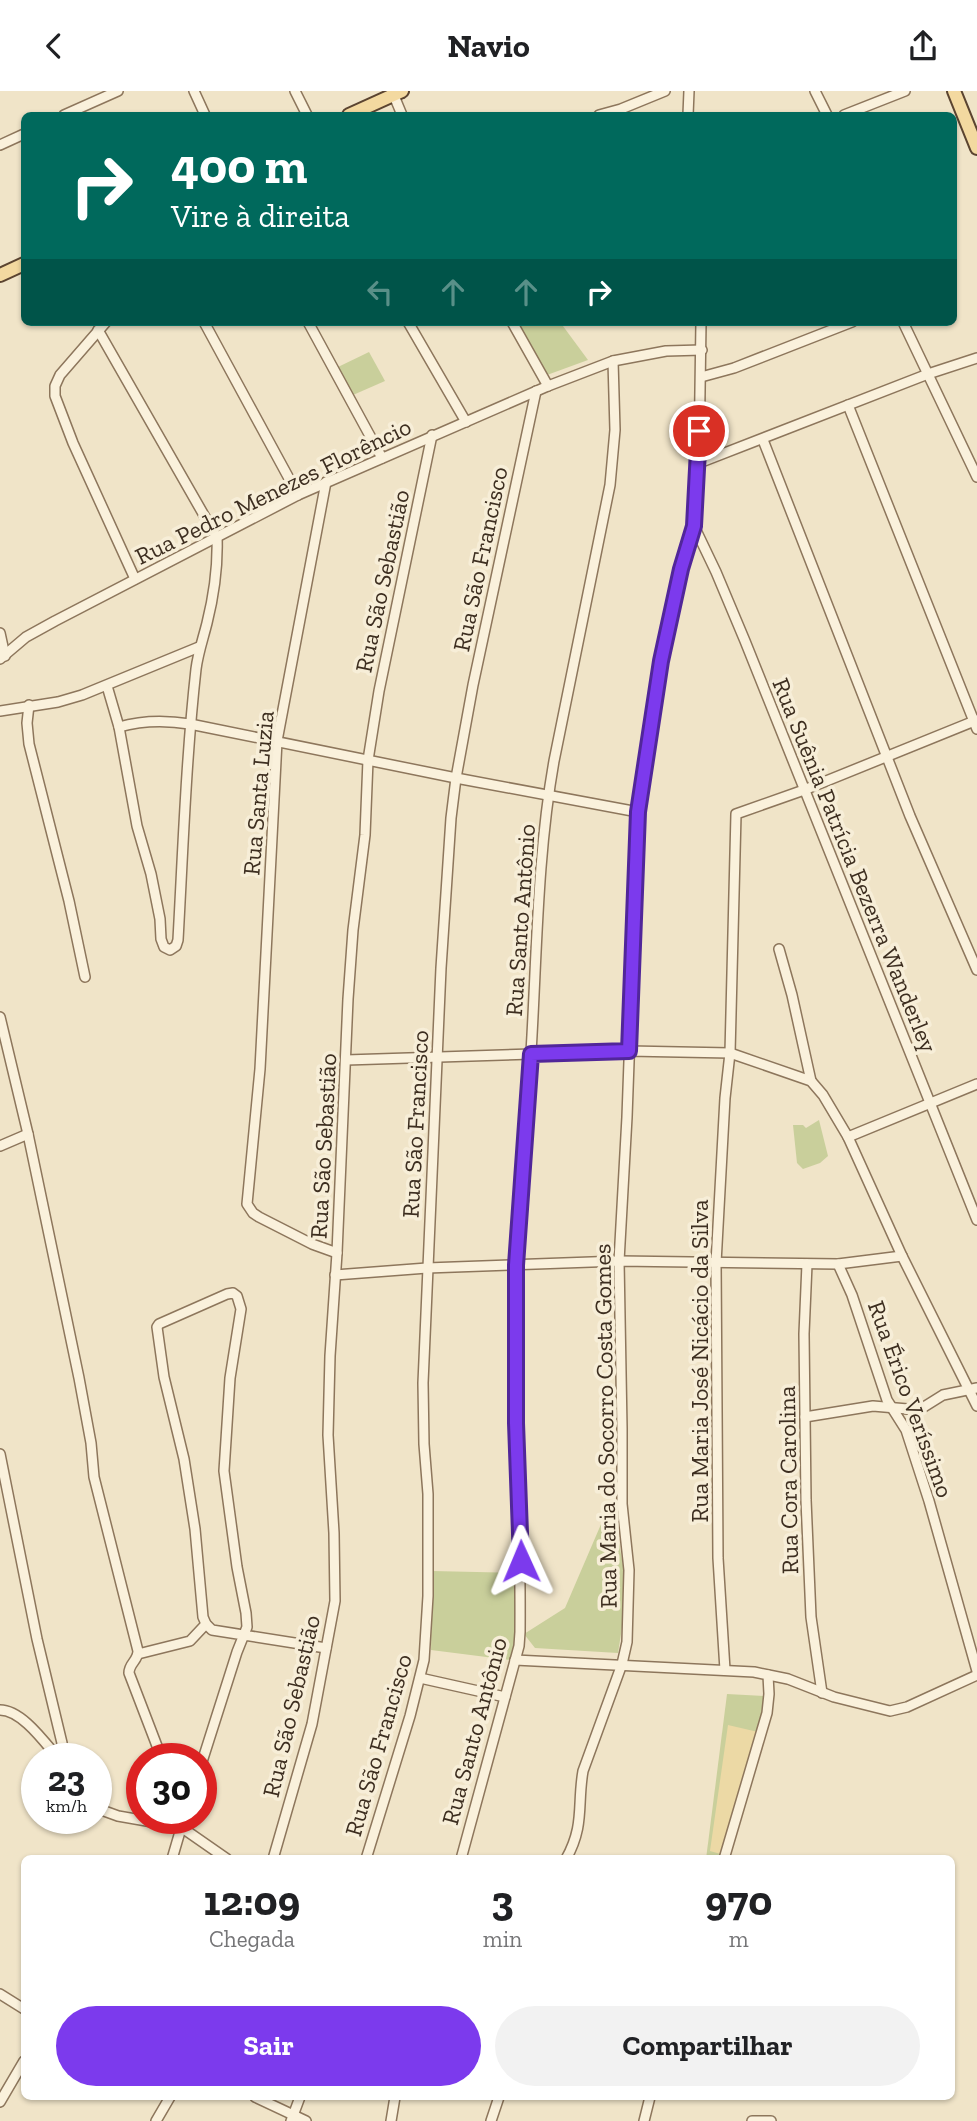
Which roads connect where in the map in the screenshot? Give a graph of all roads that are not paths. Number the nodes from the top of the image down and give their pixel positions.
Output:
1 (194, 91) edge
2 (295, 91) edge
3 (665, 91) edge
4 (689, 91) edge
5 (815, 91) edge
6 (905, 91) edge
7 (954, 91) edge
8 (112, 92) edge
9 (396, 92) edge
10 (70, 112) edge
11 (204, 112) edge
12 (306, 112) edge
13 (355, 112) edge
14 (401, 112) edge
15 (609, 112) edge
16 (688, 112) edge
17 (826, 112) edge
18 (852, 112) edge
19 (21, 135) edge
20 (0, 145) edge
21 (977, 148) edge
22 (21, 265) edge
23 (0, 275) edge
24 (102, 326) edge
25 (206, 326) edge
26 (310, 326) edge
27 (410, 326) edge
28 (514, 326) edge
29 (701, 326) edge
30 (842, 326) edge
31 (905, 326) edge
32 (98, 330) junction
33 (702, 350) junction
34 (977, 358) edge
35 (613, 361) junction
36 (929, 374) junction
37 (701, 377) junction
38 (548, 386) junction
39 (536, 391) junction
40 (848, 405) junction
41 (467, 422) junction
42 (432, 435) junction
43 (762, 440) junction
44 (382, 459) junction
45 (699, 463) junction
46 (977, 477) edge
47 (327, 482) junction
48 (299, 495) junction
49 (694, 526) junction
50 (217, 538) junction
51 (135, 579) junction
52 (0, 633) edge
53 (199, 647) junction
54 (2, 657) edge
55 (107, 686) junction
56 (29, 705) junction
57 (0, 711) edge
58 (190, 724) junction
59 (976, 724) edge
60 (119, 727) junction
61 (277, 741) junction
62 (887, 757) junction
63 (368, 760) junction
64 (456, 778) junction
65 (804, 790) junction
66 (548, 796) junction
67 (638, 812) junction
68 (779, 949) dead end
69 (977, 970) edge
70 (85, 977) dead end
71 (0, 1017) edge
72 (629, 1051) junction
73 (730, 1053) junction
74 (531, 1054) junction
75 (437, 1058) junction
76 (346, 1061) junction
77 (811, 1081) junction
78 (977, 1084) edge
79 (930, 1103) junction
80 (27, 1134) junction
81 (848, 1137) junction
82 (0, 1146) edge
83 (977, 1220) edge
84 (337, 1253) junction
85 (902, 1256) junction
86 (619, 1261) junction
87 (716, 1263) junction
88 (807, 1264) junction
89 (838, 1264) junction
90 (516, 1265) junction
91 (428, 1268) junction
92 (335, 1275) junction
93 (973, 1389) edge
94 (977, 1406) edge
95 (890, 1407) junction
96 (805, 1417) junction
97 (0, 1454) edge
98 (206, 1624) junction
99 (245, 1635) junction
100 (326, 1648) junction
101 (138, 1654) junction
102 (515, 1660) junction
103 (622, 1664) junction
104 (724, 1670) junction
105 (977, 1673) edge
106 (768, 1675) junction
107 (419, 1678) junction
108 (822, 1693) junction
109 (505, 1697) junction
110 (0, 1710) edge
111 (44, 1743) edge
112 (62, 1743) edge
113 (156, 1743) edge
114 (208, 1743) edge
115 (180, 1834) edge
116 (196, 1834) edge
117 (173, 1855) edge
118 (222, 1855) edge
119 (274, 1855) edge
120 (367, 1855) edge
121 (462, 1855) edge
122 (568, 1855) edge
123 (725, 1855) edge
124 (0, 1994) edge
125 (21, 2007) edge
126 (21, 2066) edge
127 (168, 2100) edge
128 (260, 2100) edge
129 (299, 2100) edge
130 (394, 2100) edge
131 (498, 2100) edge
132 (649, 2100) edge
133 (0, 2102) edge
134 (292, 2118) edge
135 (156, 2121) edge
136 (306, 2121) edge
137 (391, 2121) edge
138 (491, 2121) edge
139 (644, 2121) edge
140 (752, 2121) edge
141 (771, 2121) edge

1 - 11 street
2 - 12 street
3 - 15 street
4 - 16 street
5 - 17 street
6 - 18 street
7 - 21 main road
8 - 10 street
9 - 13 main road
9 - 14 street
19 - 20 street
22 - 23 main road
24 - 32 street
25 - 48 street
26 - 44 street
27 - 41 street
28 - 38 street
29 - 33 street, Rua Maria do Socorro Costa Gomes
30 - 37 street
31 - 36 street
32 - 50 street
32 - 51 street
33 - 35 street, Rua Pedro Menezes Florêncio
33 - 37 street, Rua Maria do Socorro Costa Gomes
34 - 36 street
35 - 38 street, Rua Pedro Menezes Florêncio
35 - 66 street, Rua Santo Antônio
36 - 40 street
36 - 46 street
37 - 45 street, Rua Maria do Socorro Costa Gomes
38 - 39 street, Rua Pedro Menezes Florêncio
39 - 41 street, Rua Pedro Menezes Florêncio
39 - 64 street, Rua São Francisco
40 - 43 street
40 - 59 street
41 - 42 street, Rua Pedro Menezes Florêncio
42 - 44 street, Rua Pedro Menezes Florêncio
42 - 63 street, Rua São Sebastião
43 - 45 street
43 - 62 street
44 - 47 street, Rua Pedro Menezes Florêncio
45 - 49 street, Rua Maria do Socorro Costa Gomes
47 - 48 street, Rua Pedro Menezes Florêncio
47 - 61 street, Rua Santa Luzia
48 - 50 street, Rua Pedro Menezes Florêncio
49 - 65 street, Rua Suênia Patrícia Bezerra Wanderley
49 - 67 street, Rua Maria do Socorro Costa Gomes
50 - 51 street, Rua Pedro Menezes Florêncio
50 - 53 street
51 - 54 street, Rua Pedro Menezes Florêncio
52 - 54 street
53 - 55 street
53 - 58 street
55 - 56 street
55 - 60 street
56 - 57 street
56 - 70 street
58 - 60 street
58 - 60 street
58 - 61 street
59 - 62 street
61 - 63 street
61 - 84 street, Rua Santa Luzia
62 - 65 street
62 - 69 street
63 - 64 street
63 - 76 street, Rua São Sebastião
64 - 66 street
64 - 75 street, Rua São Francisco
65 - 73 street, Rua Maria José Nicácio da Silva
65 - 79 street, Rua Suênia Patrícia Bezerra Wanderley
66 - 67 street
66 - 74 street, Rua Santo Antônio
67 - 72 street, Rua Maria do Socorro Costa Gomes
68 - 77 street
71 - 80 street
72 - 73 street
72 - 74 street
72 - 86 street, Rua Maria do Socorro Costa Gomes
73 - 77 street
73 - 87 street, Rua Maria José Nicácio da Silva
74 - 75 street
74 - 90 street, Rua Santo Antônio
75 - 76 street
75 - 91 street, Rua São Francisco
76 - 84 street, Rua São Sebastião
77 - 81 street
78 - 79 street
79 - 81 street
79 - 83 street, Rua Suênia Patrícia Bezerra Wanderley
80 - 82 street
80 - 101 street
81 - 85 street
84 - 92 street, Rua São Sebastião
85 - 89 street
85 - 93 street
86 - 87 street
86 - 90 street
86 - 103 street, Rua Maria do Socorro Costa Gomes
87 - 88 street
87 - 104 street, Rua Maria José Nicácio da Silva
88 - 89 street
88 - 96 street, Rua Cora Carolina
89 - 95 street, Rua Érico Veríssimo
90 - 91 street
90 - 102 street, Rua Santo Antônio
91 - 92 street
91 - 107 street, Rua São Francisco
92 - 100 street, Rua São Sebastião
93 - 94 street
93 - 95 street
95 - 96 street
95 - 105 street, Rua Érico Veríssimo
96 - 108 street, Rua Cora Carolina
97 - 112 street
98 - 99 street
98 - 99 street
98 - 101 street
99 - 100 street
99 - 114 street
100 - 119 street, Rua São Sebastião
101 - 113 street
102 - 103 street
102 - 109 street, Rua Santo Antônio
103 - 104 street
103 - 122 street, Rua Maria do Socorro Costa Gomes
104 - 106 street
105 - 108 street
106 - 108 street
106 - 123 street
107 - 109 street
107 - 120 street, Rua São Francisco
109 - 121 street, Rua Santo Antônio
110 - 111 street
115 - 117 street
116 - 118 street
124 - 125 street
126 - 133 street
127 - 135 street
128 - 134 street
129 - 134 street
130 - 137 street
131 - 138 street
132 - 139 street
134 - 136 street
140 - 141 street

